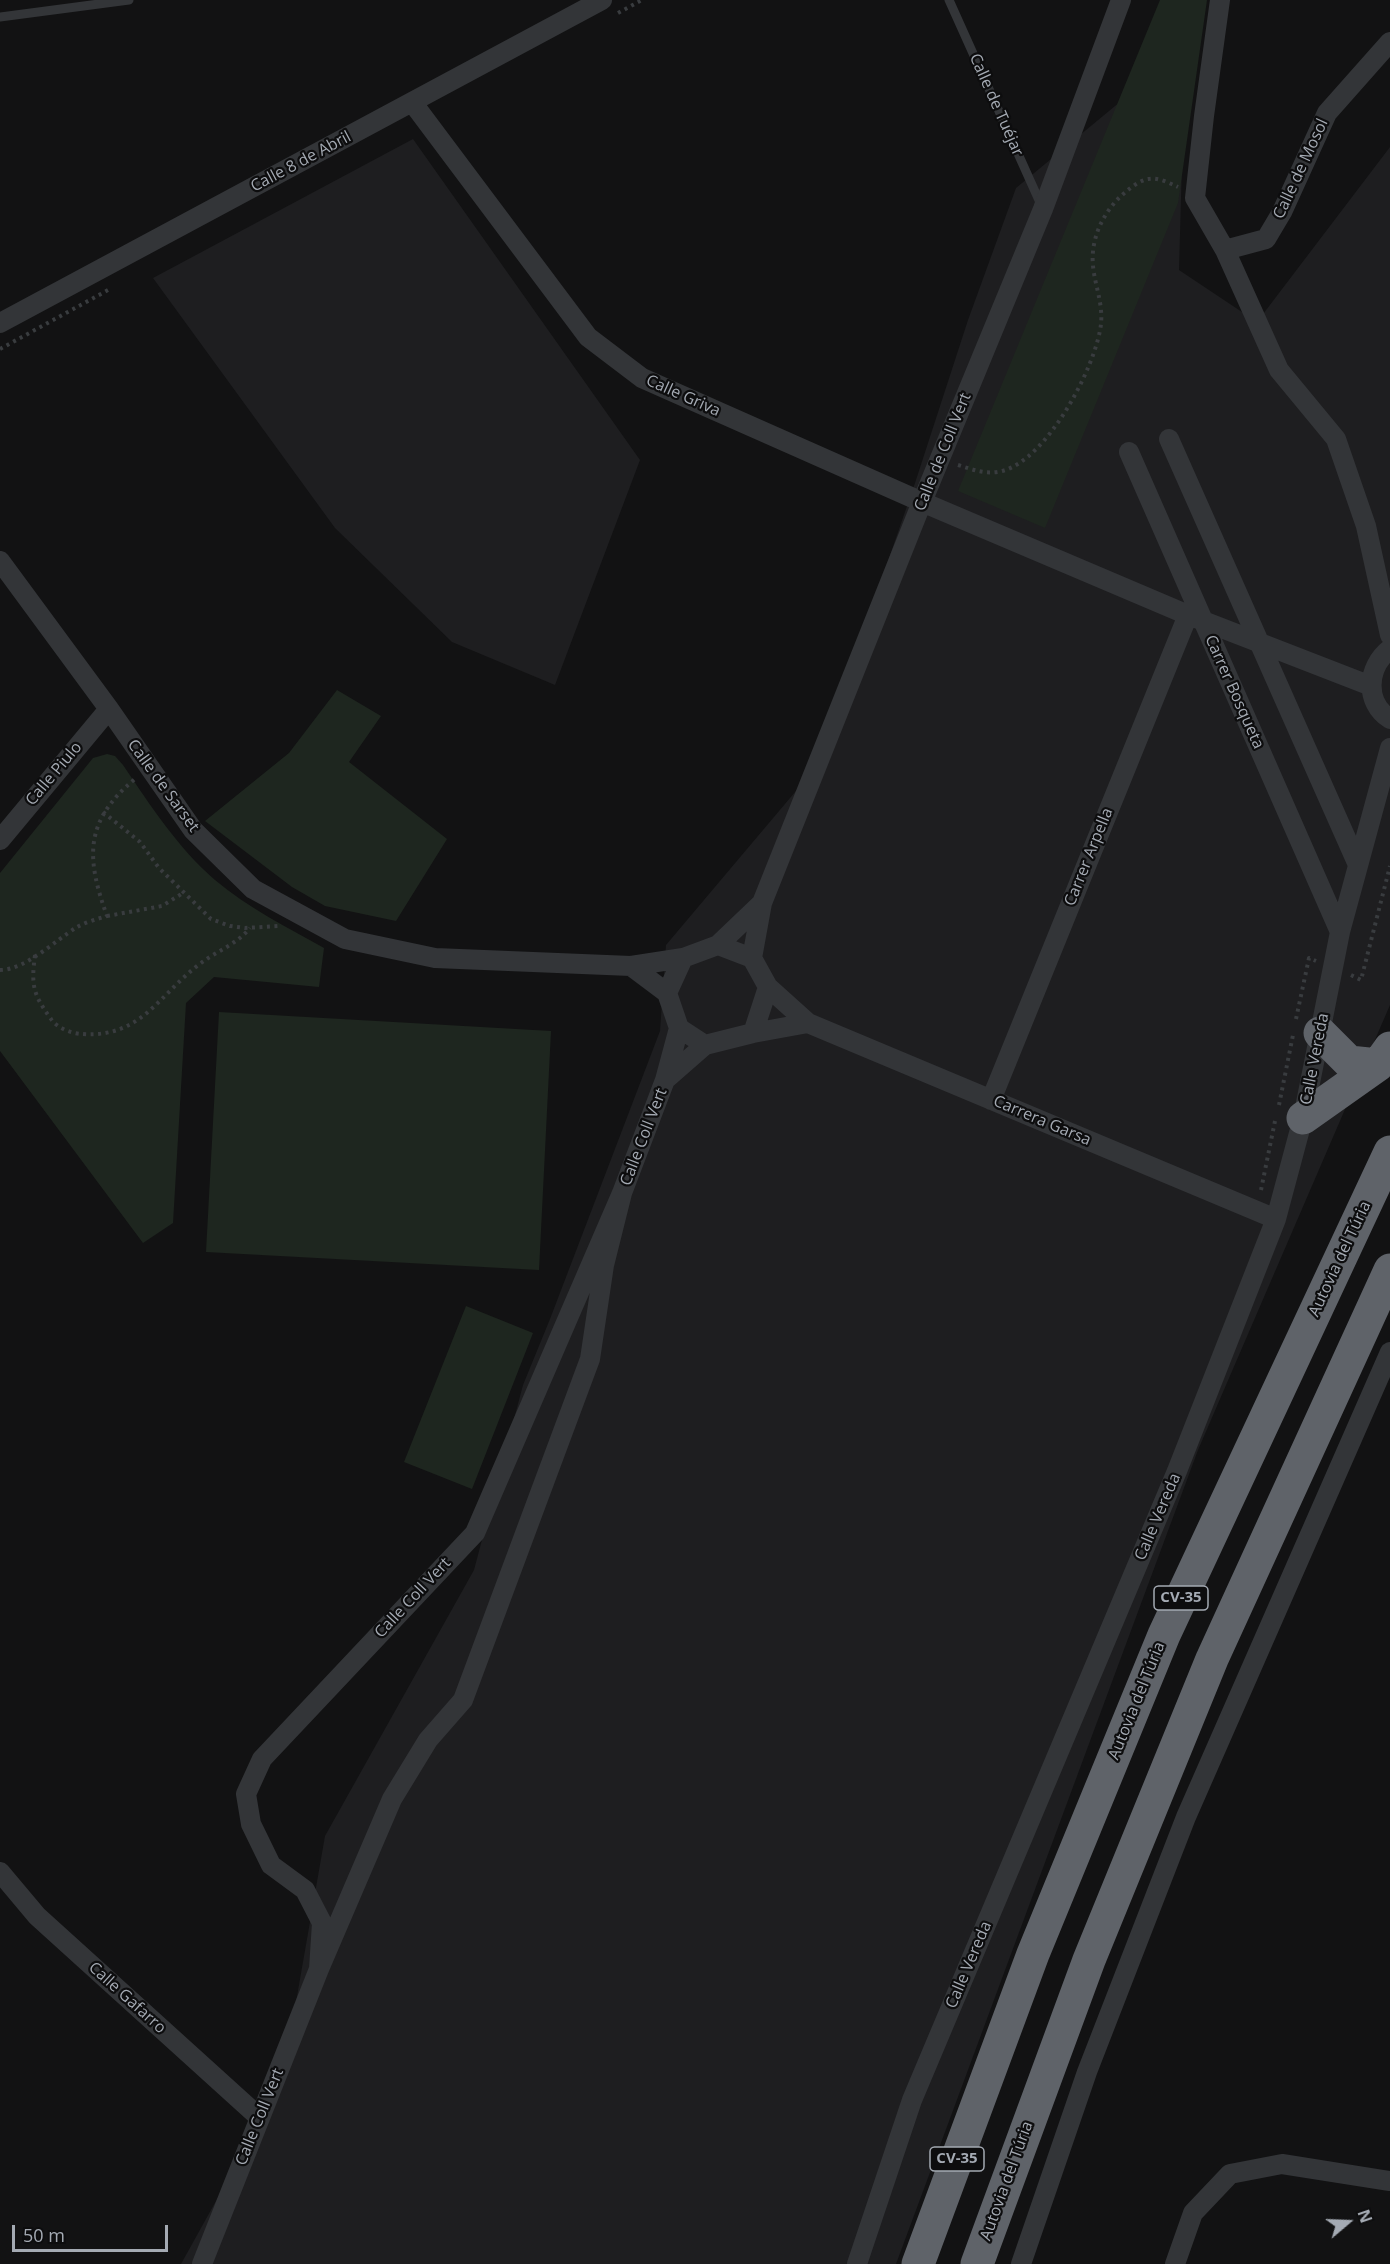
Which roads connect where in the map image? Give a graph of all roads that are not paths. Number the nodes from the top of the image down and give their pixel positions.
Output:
1 (129, 0) edge
2 (602, 0) edge
3 (949, 0) edge
4 (1121, 0) edge
5 (1220, 0) edge
6 (0, 17) edge
7 (1390, 42) edge
8 (412, 102) junction
9 (1043, 209) junction
10 (1225, 250) junction
11 (0, 323) edge
12 (1169, 439) dead end
13 (1129, 452) dead end
14 (922, 502) junction
15 (0, 561) edge
16 (1195, 617) junction
17 (1390, 635) edge
18 (1260, 642) junction
19 (1390, 649) edge
20 (1371, 686) junction
21 (109, 709) junction
22 (1390, 719) edge
23 (1390, 748) edge
24 (0, 840) edge
25 (1358, 865) junction
26 (762, 903) junction
27 (1340, 932) junction
28 (718, 945) junction
29 (683, 958) junction
30 (752, 958) junction
31 (631, 966) junction
32 (768, 987) junction
33 (667, 993) junction
34 (808, 1023) junction
35 (679, 1028) junction
36 (753, 1033) junction
37 (1320, 1033) junction
38 (705, 1045) junction
39 (1384, 1057) edge
40 (665, 1080) junction
41 (990, 1100) junction
42 (1303, 1118) junction
43 (1390, 1152) edge
44 (622, 1194) junction
45 (1276, 1219) junction
46 (1390, 1270) edge
47 (1390, 1352) edge
48 (0, 1872) edge
49 (319, 1969) junction
50 (260, 2118) junction
51 (1390, 2181) edge
52 (202, 2264) edge
53 (857, 2264) edge
54 (918, 2264) edge
55 (977, 2264) edge
56 (1021, 2264) edge
57 (1175, 2264) edge

1 - 6 lane
2 - 8 street, Calle 8 de Abril
3 - 9 lane, Calle de Tuéjar
4 - 9 street, Calle de Coll Vert
5 - 10 street
7 - 10 street, Calle de Mosol
8 - 11 street, Calle 8 de Abril
8 - 14 street, Calle Griva
9 - 14 street, Calle de Coll Vert
10 - 17 street
12 - 18 street
13 - 16 street, Carrer Bosqueta
14 - 16 street, Calle Griva
14 - 26 street, Calle de Coll Vert
15 - 21 street, Calle de Sarset
16 - 18 street, Calle Griva
16 - 27 street, Carrer Bosqueta
16 - 41 street, Carrer Arpella
18 - 20 street, Calle Griva
18 - 25 street
19 - 20 street
20 - 22 street
21 - 24 street, Calle Piulo
21 - 31 street, Calle de Sarset
23 - 25 street, Calle Vereda
25 - 27 street, Calle Vereda
26 - 28 street, Calle de Coll Vert
26 - 30 street, Calle de Coll Vert
27 - 37 street, Calle Vereda
28 - 29 street
28 - 30 street
29 - 31 street, Calle de Sarset
29 - 33 street
30 - 32 street
31 - 33 street
32 - 34 street, Carrera Garsa
32 - 36 street
33 - 35 street
34 - 36 street
34 - 41 street, Carrera Garsa
35 - 38 street
35 - 40 street, Calle Coll Vert
36 - 38 street
37 - 39 highway
37 - 42 street, Calle Vereda
38 - 40 street, Calle Coll Vert
39 - 42 highway
40 - 44 street, Calle Coll Vert
41 - 45 street, Carrera Garsa
42 - 45 street, Calle Vereda
43 - 54 highway, Autovia del Túria / CV-35
44 - 49 street, Calle Coll Vert
44 - 49 street, Calle Coll Vert
45 - 53 street, Calle Vereda
46 - 55 highway, Autovia del Túria / CV-35
47 - 56 street
48 - 50 street, Calle Gafarro
49 - 50 street, Calle Coll Vert
50 - 52 street, Calle Coll Vert
51 - 57 street

